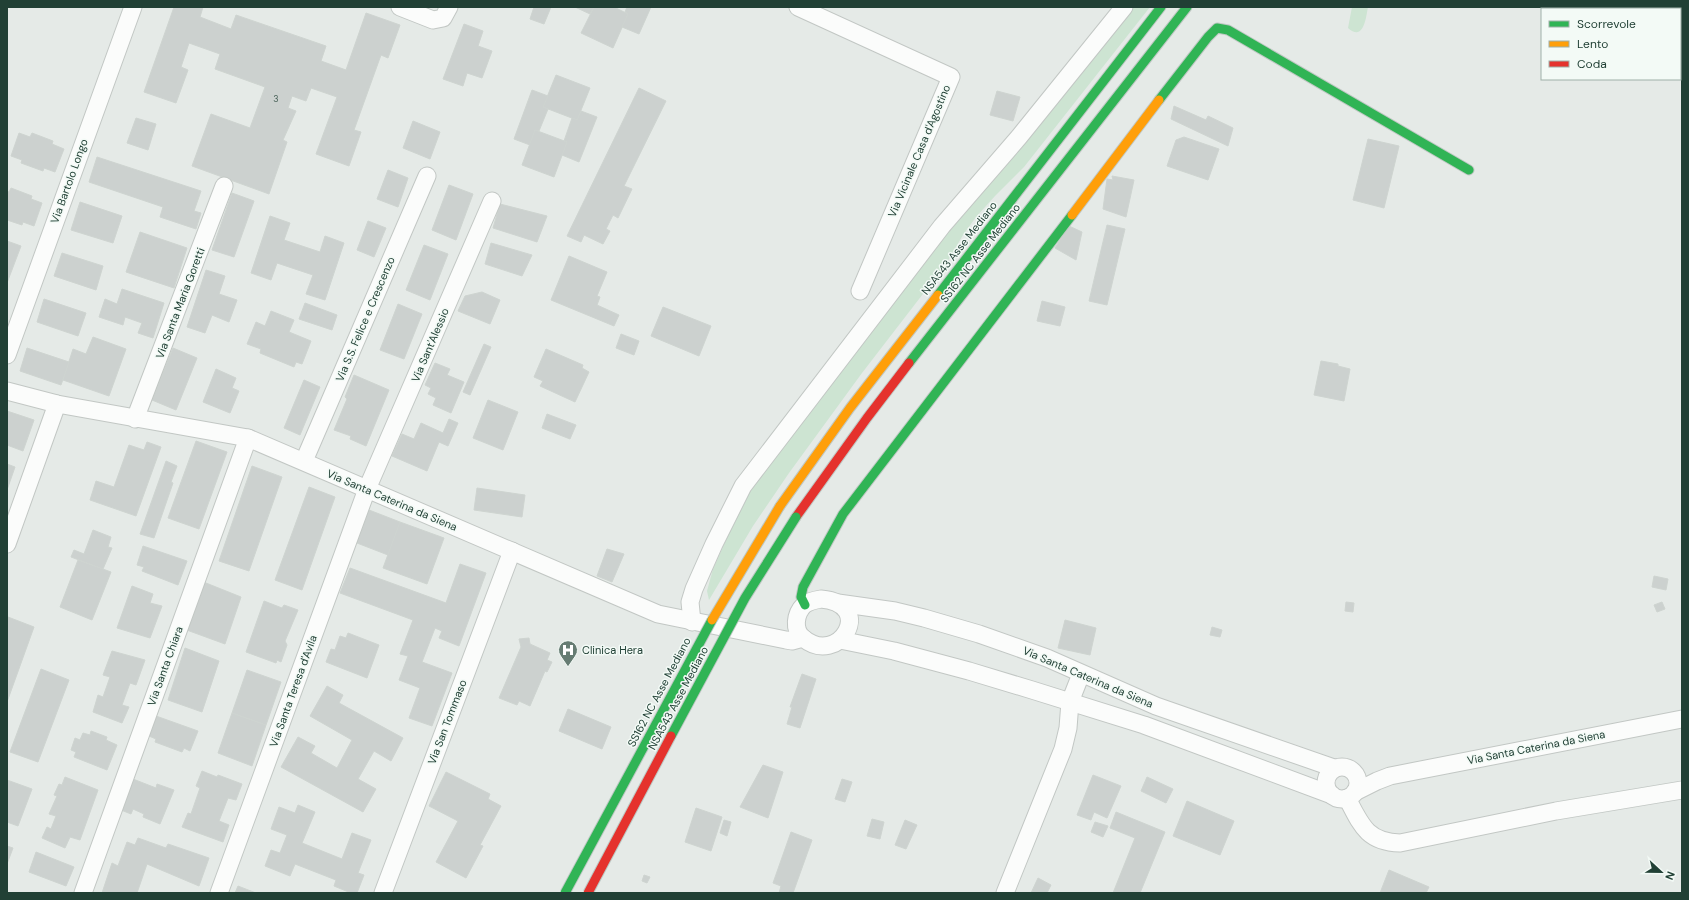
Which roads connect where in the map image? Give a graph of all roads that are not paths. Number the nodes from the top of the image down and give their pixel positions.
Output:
1 (133, 7) edge
2 (400, 7) edge
3 (449, 7) edge
4 (798, 7) edge
5 (1124, 7) edge
6 (1161, 7) edge
7 (1187, 7) edge
8 (1469, 170) dead end
9 (427, 176) dead end
10 (224, 186) dead end
11 (492, 201) dead end
12 (860, 291) dead end
13 (7, 355) edge
14 (7, 391) edge
15 (57, 404) junction
16 (135, 419) junction
17 (248, 438) junction
18 (304, 461) junction
19 (367, 489) junction
20 (780, 506) joint
21 (796, 517) joint
22 (7, 544) edge
23 (512, 552) junction
24 (838, 603) junction
25 (805, 605) junction
26 (796, 621) junction
27 (692, 622) junction
28 (769, 637) junction
29 (802, 638) junction
30 (840, 640) junction
31 (1081, 674) junction
32 (1070, 702) junction
33 (1682, 719) edge
34 (1275, 748) junction
35 (1334, 768) junction
36 (1267, 771) junction
37 (1354, 772) junction
38 (1390, 776) junction
39 (1682, 790) edge
40 (1344, 795) junction
41 (83, 893) edge
42 (219, 893) edge
43 (383, 893) edge
44 (565, 893) edge
45 (588, 893) edge
46 (1005, 893) edge

1 - 13 street, Via Bartolo Longo
2 - 3 street
4 - 12 street, Via Vicinale Casa d'Agostino
5 - 27 street
6 - 20 main road, NSA543 Asse Mediano
7 - 21 main road, SS162 NC Asse Mediano
8 - 25 main road
9 - 18 street, Via S.S. Felice e Crescenzo
10 - 16 street, Via Santa Maria Goretti
11 - 19 street, Via Sant'Alessio
14 - 15 street, Via Santa Caterina da Siena
15 - 16 street, Via Santa Caterina da Siena
15 - 22 street
16 - 17 street, Via Santa Caterina da Siena
17 - 18 street, Via Santa Caterina da Siena
17 - 41 street, Via Santa Chiara
18 - 19 street, Via Santa Caterina da Siena
19 - 23 street, Via Santa Caterina da Siena
19 - 42 street, Via Santa Teresa d'Avila
20 - 44 main road, SS162 NC Asse Mediano, bridge
21 - 45 main road, NSA543 Asse Mediano, bridge
23 - 27 street, Via Santa Caterina da Siena
23 - 43 street, Via San Tommaso
24 - 25 street
24 - 30 street
24 - 31 street, Via Santa Caterina da Siena
25 - 26 street
26 - 28 street
26 - 29 street
27 - 28 street, Via Santa Caterina da Siena
28 - 29 street, Via Santa Caterina da Siena
29 - 30 street
30 - 32 street, Via Santa Caterina da Siena
31 - 32 street
31 - 34 street, Via Santa Caterina da Siena
32 - 36 street, Via Santa Caterina da Siena
32 - 46 street
33 - 38 street, Via Santa Caterina da Siena
34 - 35 street, Via Santa Caterina da Siena
34 - 36 street
35 - 37 street
35 - 40 street
36 - 40 street, Via Santa Caterina da Siena
37 - 38 street
37 - 40 street
38 - 40 street
39 - 40 street

